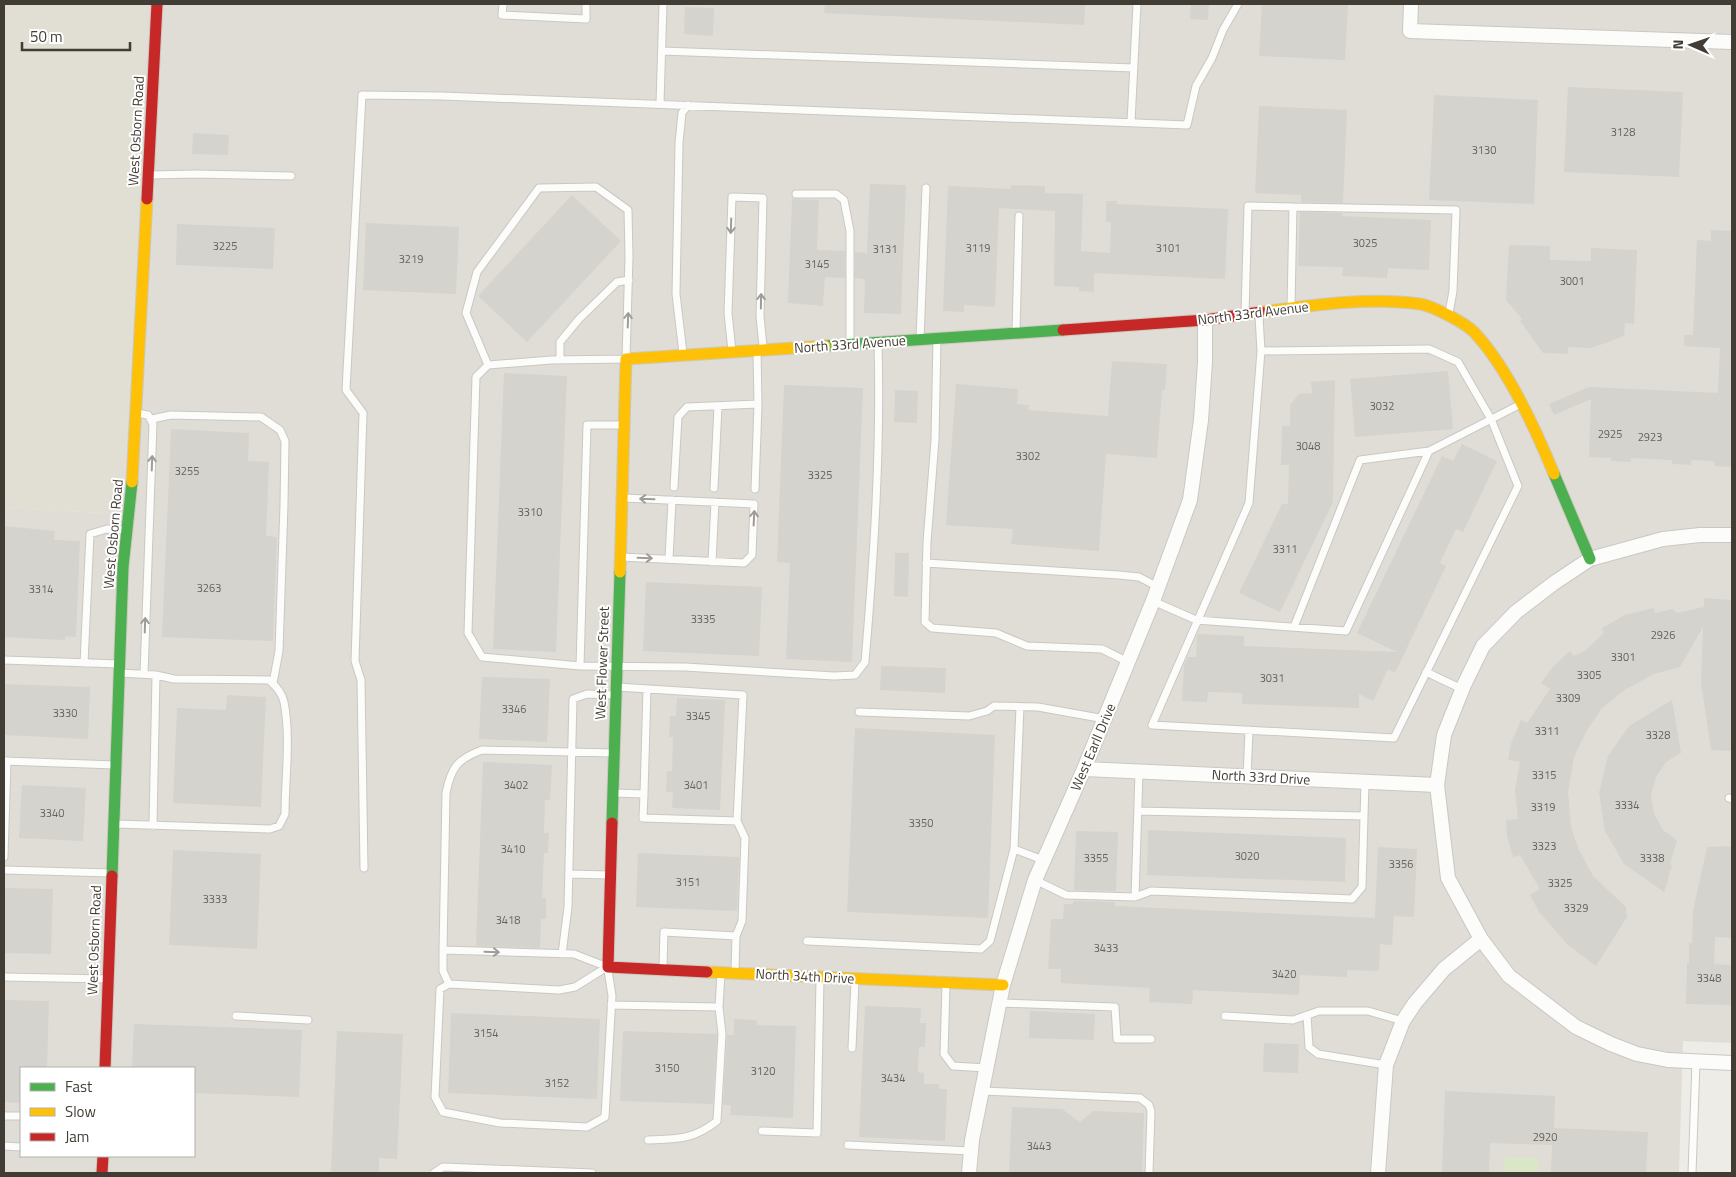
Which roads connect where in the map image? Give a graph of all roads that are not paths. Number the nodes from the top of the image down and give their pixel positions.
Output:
1 (157, 4) edge
2 (503, 4) edge
3 (586, 4) edge
4 (663, 4) edge
5 (1137, 4) edge
6 (1238, 4) edge
7 (1410, 4) edge
8 (1732, 42) edge
9 (662, 51) junction
10 (1134, 68) junction
11 (660, 104) junction
12 (688, 105) junction
13 (1131, 122) junction
14 (150, 175) junction
15 (291, 176) dead end
16 (926, 188) dead end
17 (796, 194) dead end
18 (1293, 207) junction
19 (1019, 216) dead end
20 (629, 280) junction
21 (1291, 308) junction
22 (1258, 313) junction
23 (1245, 314) junction
24 (1449, 316) junction
25 (1205, 320) junction
26 (1016, 332) junction
27 (937, 338) junction
28 (920, 339) junction
29 (878, 342) junction
30 (850, 344) junction
31 (760, 350) junction
32 (1261, 351) junction
33 (732, 352) junction
34 (684, 356) junction
35 (560, 360) junction
36 (626, 360) junction
37 (488, 365) junction
38 (758, 404) junction
39 (1520, 405) junction
40 (718, 406) junction
41 (137, 413) junction
42 (152, 419) junction
43 (1490, 419) junction
44 (624, 426) junction
45 (1429, 451) junction
46 (674, 487) dead end
47 (714, 488) dead end
48 (755, 489) dead end
49 (622, 498) junction
50 (672, 500) junction
51 (715, 502) junction
52 (127, 530) junction
53 (1732, 535) edge
54 (620, 557) junction
55 (1590, 558) junction
56 (669, 559) junction
57 (712, 562) junction
58 (926, 563) junction
59 (1159, 588) junction
60 (1153, 601) junction
61 (1196, 620) junction
62 (1294, 627) junction
63 (4, 660) edge
64 (1128, 662) junction
65 (84, 663) junction
66 (617, 665) junction
67 (580, 666) junction
68 (119, 669) junction
69 (1426, 672) junction
70 (144, 674) junction
71 (156, 675) junction
72 (273, 683) junction
73 (647, 689) junction
74 (1462, 689) junction
75 (616, 691) junction
76 (1020, 707) junction
77 (859, 712) dead end
78 (1104, 719) junction
79 (1249, 730) junction
80 (573, 752) junction
81 (614, 754) junction
82 (5, 761) edge
83 (115, 765) junction
84 (1084, 769) junction
85 (1139, 772) junction
86 (1247, 777) junction
87 (1365, 782) junction
88 (1437, 786) junction
89 (613, 793) junction
90 (644, 794) junction
91 (1138, 811) junction
92 (1364, 816) junction
93 (737, 821) junction
94 (113, 823) junction
95 (153, 826) junction
96 (1014, 849) junction
97 (4, 857) edge
98 (1043, 860) junction
99 (364, 868) dead end
100 (4, 870) edge
101 (111, 873) junction
102 (569, 874) junction
103 (610, 875) junction
104 (1034, 880) junction
105 (1135, 897) junction
106 (736, 936) junction
107 (1481, 939) junction
108 (808, 941) dead end
109 (443, 950) junction
110 (562, 954) junction
111 (608, 967) junction
112 (663, 970) junction
113 (721, 972) junction
114 (735, 973) junction
115 (4, 977) edge
116 (820, 977) junction
117 (855, 978) junction
118 (108, 979) junction
119 (946, 982) junction
120 (449, 984) junction
121 (1003, 985) junction
122 (1000, 1003) junction
123 (611, 1005) junction
124 (720, 1007) junction
125 (1307, 1015) junction
126 (236, 1016) dead end
127 (1225, 1016) dead end
128 (308, 1020) dead end
129 (1404, 1020) junction
130 (1151, 1039) dead end
131 (852, 1048) dead end
132 (1696, 1063) junction
133 (1732, 1063) edge
134 (1386, 1065) junction
135 (105, 1067) edge
136 (986, 1068) junction
137 (982, 1091) junction
138 (4, 1116) edge
139 (20, 1116) edge
140 (762, 1132) dead end
141 (648, 1140) dead end
142 (848, 1145) dead end
143 (4, 1146) edge
144 (20, 1147) edge
145 (971, 1150) junction
146 (103, 1157) edge
147 (544, 1172) edge
148 (102, 1173) edge
149 (434, 1173) edge
150 (592, 1173) edge
151 (969, 1173) edge
152 (1149, 1173) edge
153 (1378, 1173) edge
154 (1692, 1173) edge

1 - 14 street, West Osborn Road
2 - 3 lane
4 - 9 lane
5 - 10 lane
6 - 13 lane
7 - 8 street
9 - 10 lane
9 - 11 lane
10 - 13 lane
11 - 12 lane
11 - 99 lane
12 - 13 lane
12 - 34 lane
14 - 15 lane
14 - 41 street, West Osborn Road
16 - 28 lane
17 - 30 lane
18 - 21 lane
18 - 23 lane
18 - 24 lane
19 - 26 lane
20 - 35 lane
36 -> 20 lane
20 - 37 lane
21 - 22 street, North 33rd Avenue
21 - 24 street, North 33rd Avenue
22 - 23 street, North 33rd Avenue
22 - 32 lane
23 - 25 street, North 33rd Avenue
24 - 39 street, North 33rd Avenue
25 - 26 street, North 33rd Avenue
25 - 59 street, West Earll Drive
26 - 27 street, North 33rd Avenue
27 - 28 street, North 33rd Avenue
27 - 58 lane
28 - 29 street, North 33rd Avenue
29 - 30 street, North 33rd Avenue
29 - 66 lane
30 - 31 street, North 33rd Avenue
31 - 33 street, North 33rd Avenue
31 -> 33 lane
31 - 38 lane
32 - 43 lane
32 - 61 lane
33 - 34 street, North 33rd Avenue
34 - 36 street, North 33rd Avenue
35 - 36 lane
35 - 37 lane
36 - 44 street, West Flower Street
37 - 67 lane
38 - 40 lane
38 - 48 lane
39 - 43 lane
39 - 55 street, North 33rd Avenue
40 - 46 lane
40 - 47 lane
41 - 42 lane
41 - 52 street, West Osborn Road
70 -> 42 lane
42 - 72 lane
43 - 45 lane
43 - 69 lane
44 - 49 street, West Flower Street
44 - 67 lane
45 - 62 lane
45 - 62 lane
50 -> 49 lane
49 - 54 street, West Flower Street
50 - 51 lane
50 - 56 lane
51 - 57 lane
57 -> 51 lane
52 - 65 lane
52 - 68 street, West Osborn Road
53 - 55 street
54 -> 56 lane
54 - 66 street, West Flower Street
55 - 74 street
56 - 57 lane
58 - 59 lane
58 - 64 lane
59 - 60 street, West Earll Drive
60 - 61 lane
60 - 64 street, West Earll Drive
61 - 62 lane
61 - 79 lane
63 - 65 lane
64 - 78 street, West Earll Drive
65 - 68 lane
66 - 67 lane
66 - 75 street, West Flower Street
68 - 70 lane
68 - 83 street, West Osborn Road
69 - 74 lane
69 - 79 lane
70 - 71 lane
71 - 72 lane
71 - 95 lane
72 - 95 lane
73 - 75 lane
73 - 90 lane
73 - 93 lane
74 - 88 street
75 - 80 lane
75 - 81 street, West Flower Street
76 - 77 lane
76 - 78 lane
76 - 96 lane
78 - 84 street, West Earll Drive
79 - 86 lane
80 - 81 lane
80 - 102 lane
80 - 109 lane
81 - 89 street, West Flower Street
82 - 83 lane
82 - 97 lane
83 - 94 street, West Osborn Road
84 - 85 street, North 33rd Drive
84 - 98 street, West Earll Drive
85 - 86 street, North 33rd Drive
85 - 91 lane
86 - 87 street, North 33rd Drive
87 - 88 street, North 33rd Drive
87 - 92 lane
88 - 107 street
89 - 90 lane
89 - 103 street, West Flower Street
90 - 93 lane
91 - 92 lane
91 - 105 lane
92 - 105 lane
93 - 106 lane
94 - 95 lane
94 - 101 street, West Osborn Road
96 - 98 lane
96 - 108 lane
98 - 104 street, West Earll Drive
100 - 101 lane
101 - 118 street, West Osborn Road
102 - 103 lane
102 - 110 lane
103 - 111 street, West Flower Street
104 - 105 lane
104 - 121 street, West Earll Drive
106 - 112 lane
106 - 114 lane
107 - 129 street
107 - 132 street
109 -> 110 lane
109 - 120 lane
110 - 111 lane
111 - 112 street, North 34th Drive
111 - 120 lane
111 - 123 lane
112 - 113 street, North 34th Drive
113 - 114 street, North 34th Drive
113 - 124 lane
114 - 116 street, North 34th Drive
115 - 118 lane
116 - 117 street, North 34th Drive
116 - 140 lane
117 - 119 street, North 34th Drive
117 - 131 lane
118 - 135 street, West Osborn Road
119 - 121 street, North 34th Drive
119 - 136 lane
120 - 123 lane
121 - 122 street, West Earll Drive
122 - 130 lane
122 - 136 street, West Earll Drive
123 - 124 lane
124 - 141 lane
125 - 127 lane
125 - 129 lane
125 - 134 lane
126 - 128 lane
129 - 134 street
132 - 133 street
132 - 154 lane
134 - 153 street
136 - 137 street, West Earll Drive
137 - 145 street, West Earll Drive
137 - 152 lane
138 - 139 lane
142 - 145 lane
143 - 144 lane
145 - 151 street, West Earll Drive
146 - 148 street
147 - 149 lane
147 - 150 lane

